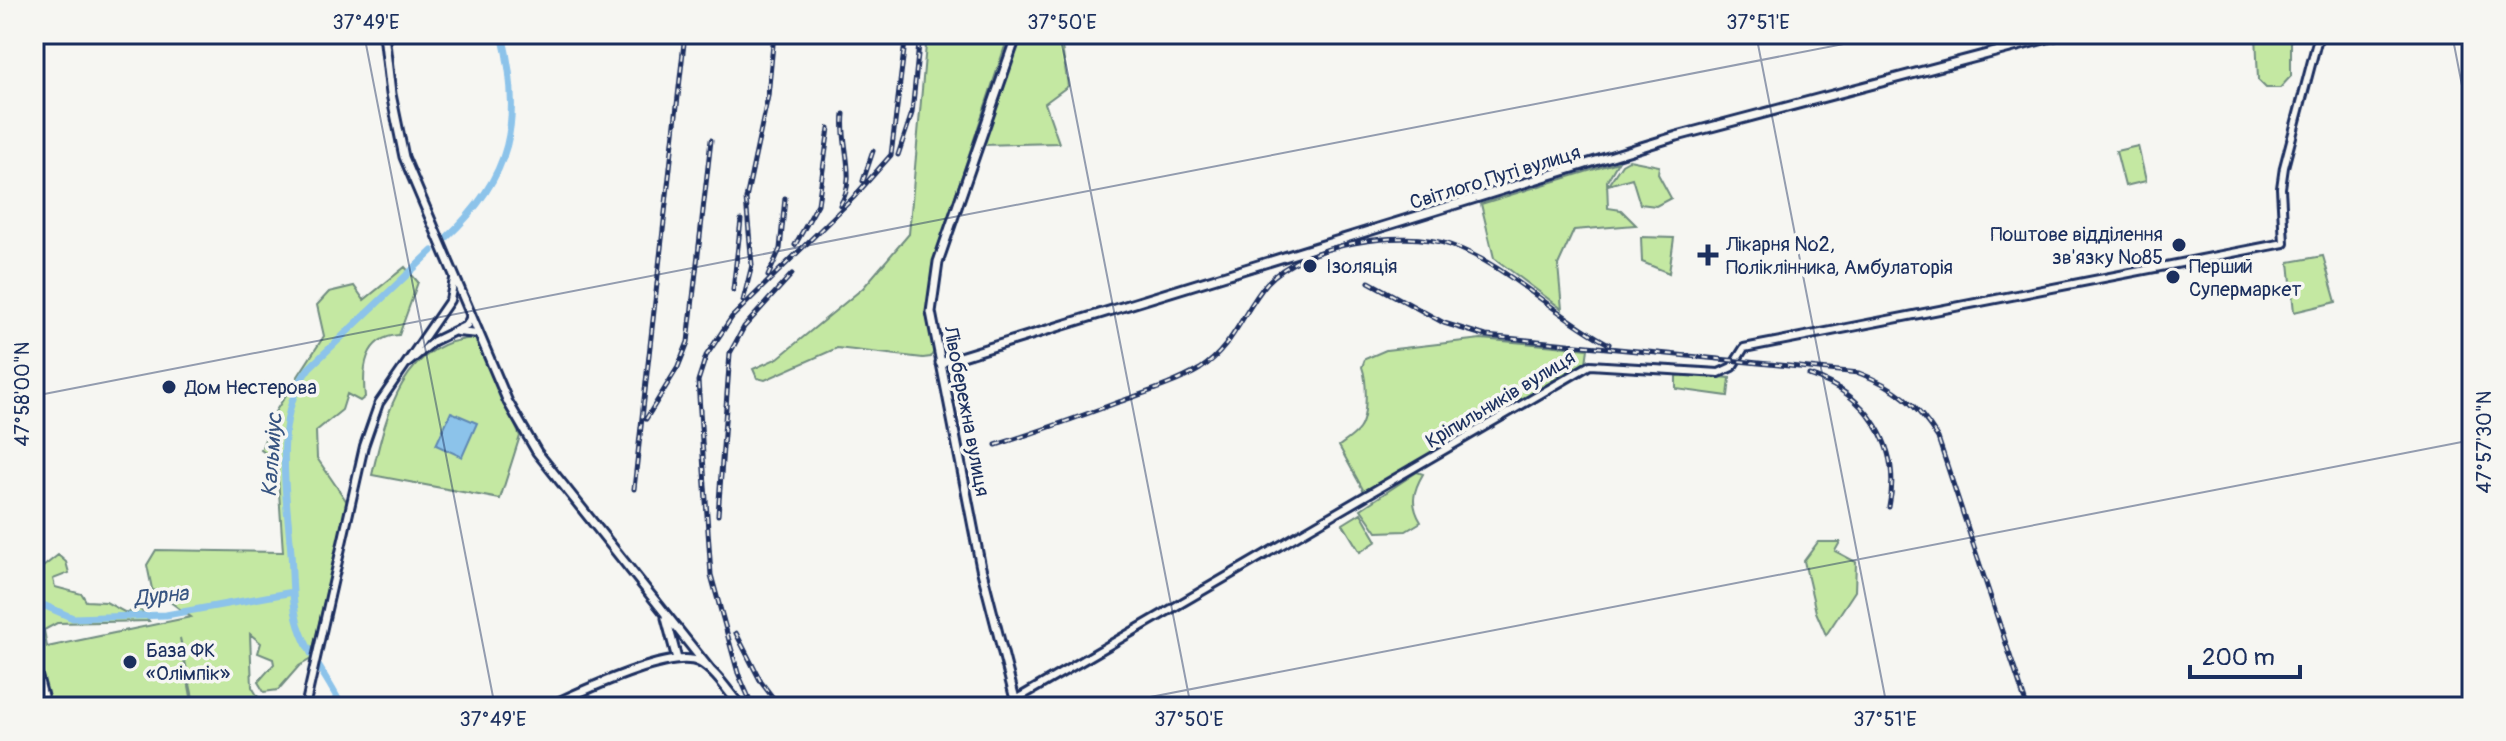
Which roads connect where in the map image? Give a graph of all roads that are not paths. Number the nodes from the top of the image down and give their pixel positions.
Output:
1 (384, 34) edge
2 (1017, 34) edge
3 (2063, 34) edge
4 (2319, 34) edge
5 (454, 278) junction
6 (450, 300) junction
7 (464, 300) junction
8 (471, 316) junction
9 (454, 332) junction
10 (479, 334) junction
11 (940, 363) junction
12 (402, 368) junction
13 (664, 612) junction
14 (689, 643) junction
15 (674, 650) junction
16 (677, 659) junction
17 (34, 663) edge
18 (711, 671) junction
19 (1016, 704) edge
20 (46, 707) edge
21 (305, 707) edge
22 (547, 707) edge
23 (741, 707) edge

1 - 5 main road
2 - 11 main road, Лівобережна вулиця
3 - 11 main road, Світлого Путі вулиця
4 - 19 street, Кріпильників вулиця
5 - 6 street
5 - 7 main road
6 - 7 street
6 - 12 street
7 - 8 main road
8 - 9 street
8 - 10 main road
9 - 10 street
9 - 12 street
10 - 13 main road
11 - 19 main road, Лівобережна вулиця
12 - 21 street
13 - 14 main road
13 - 15 main road
14 - 15 main road
14 - 18 main road
15 - 16 main road
16 - 18 main road
16 - 22 main road
17 - 20 main road
18 - 23 main road

